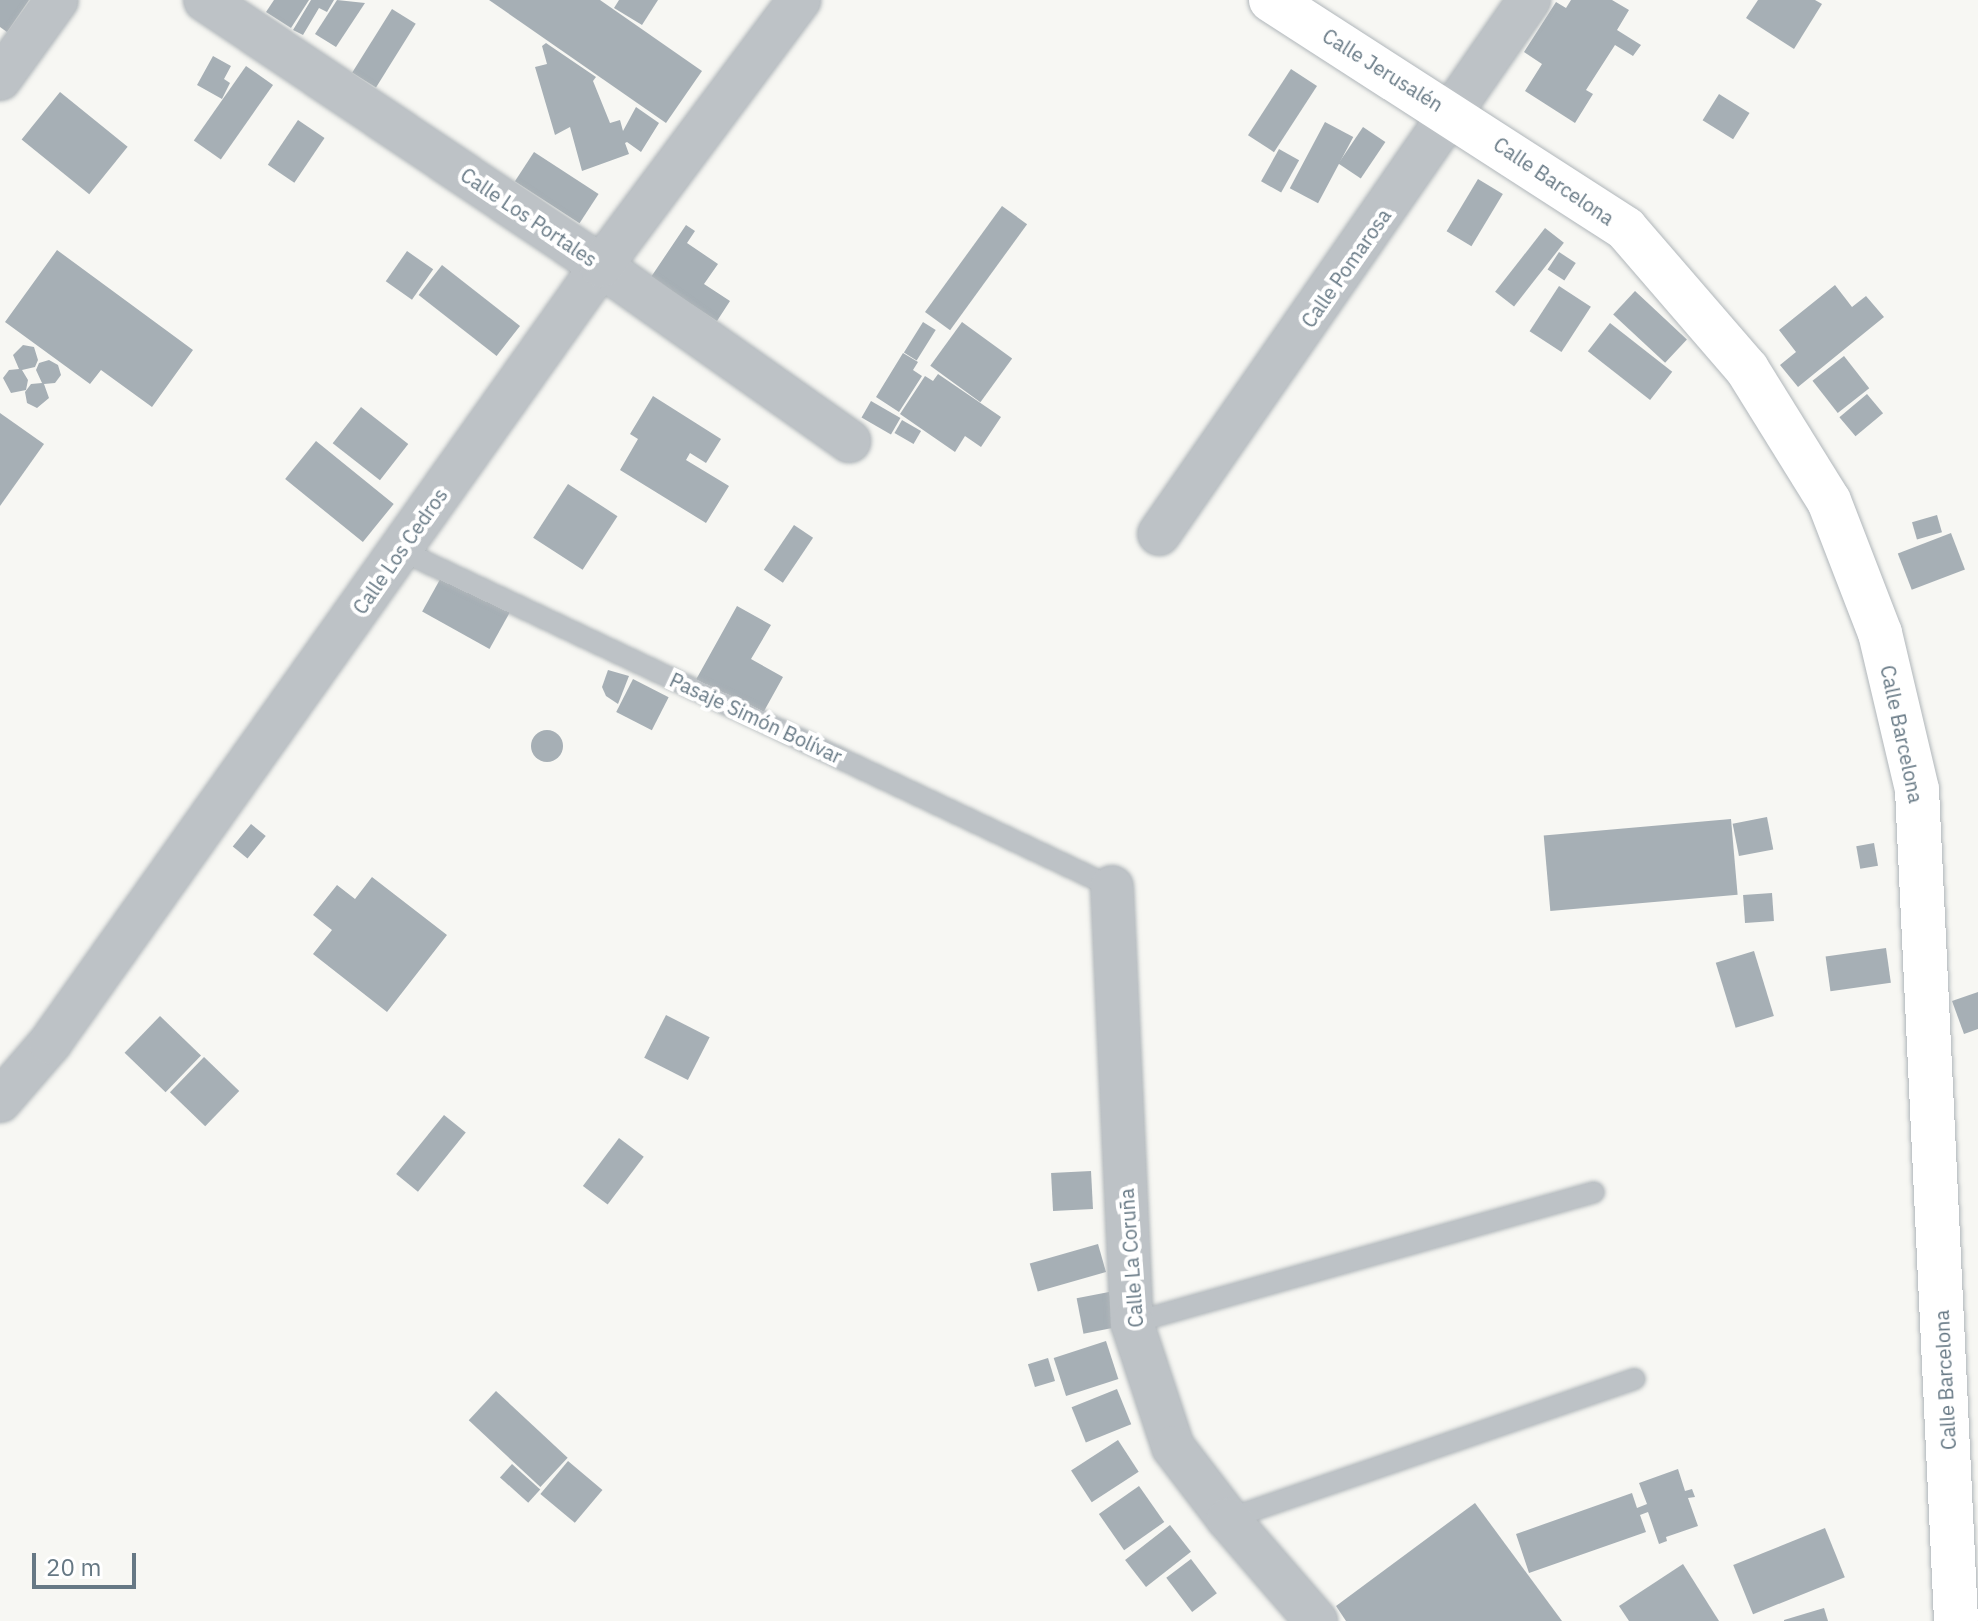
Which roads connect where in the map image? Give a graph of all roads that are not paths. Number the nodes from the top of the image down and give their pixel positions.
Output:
1 (57, 0) edge
2 (205, 0) edge
3 (799, 0) edge
4 (1271, 0) edge
5 (1529, 0) edge
6 (0, 79) edge
7 (1453, 114) junction
8 (601, 266) junction
9 (849, 441) dead end
10 (1159, 534) dead end
11 (400, 550) junction
12 (1112, 887) joint
13 (0, 1101) edge
14 (1594, 1192) dead end
15 (1132, 1323) junction
16 (1635, 1379) dead end
17 (1228, 1519) junction
18 (1316, 1621) edge
19 (1956, 1621) edge

1 - 6 street
2 - 8 street, Calle Los Portales
3 - 8 street, Calle Los Cedros
4 - 7 street, Calle Jerusalén
5 - 7 street, Calle Pomarosa
7 - 10 street, Calle Pomarosa
7 - 19 street, Calle Barcelona
8 - 9 street, Calle Los Portales
8 - 11 street, Calle Los Cedros
11 - 12 lane, Pasaje Simón Bolívar
11 - 13 street, Calle Los Cedros
12 - 15 street, Calle La Coruña
14 - 15 lane
15 - 17 street, Calle La Coruña
16 - 17 lane
17 - 18 street, Calle La Coruña

